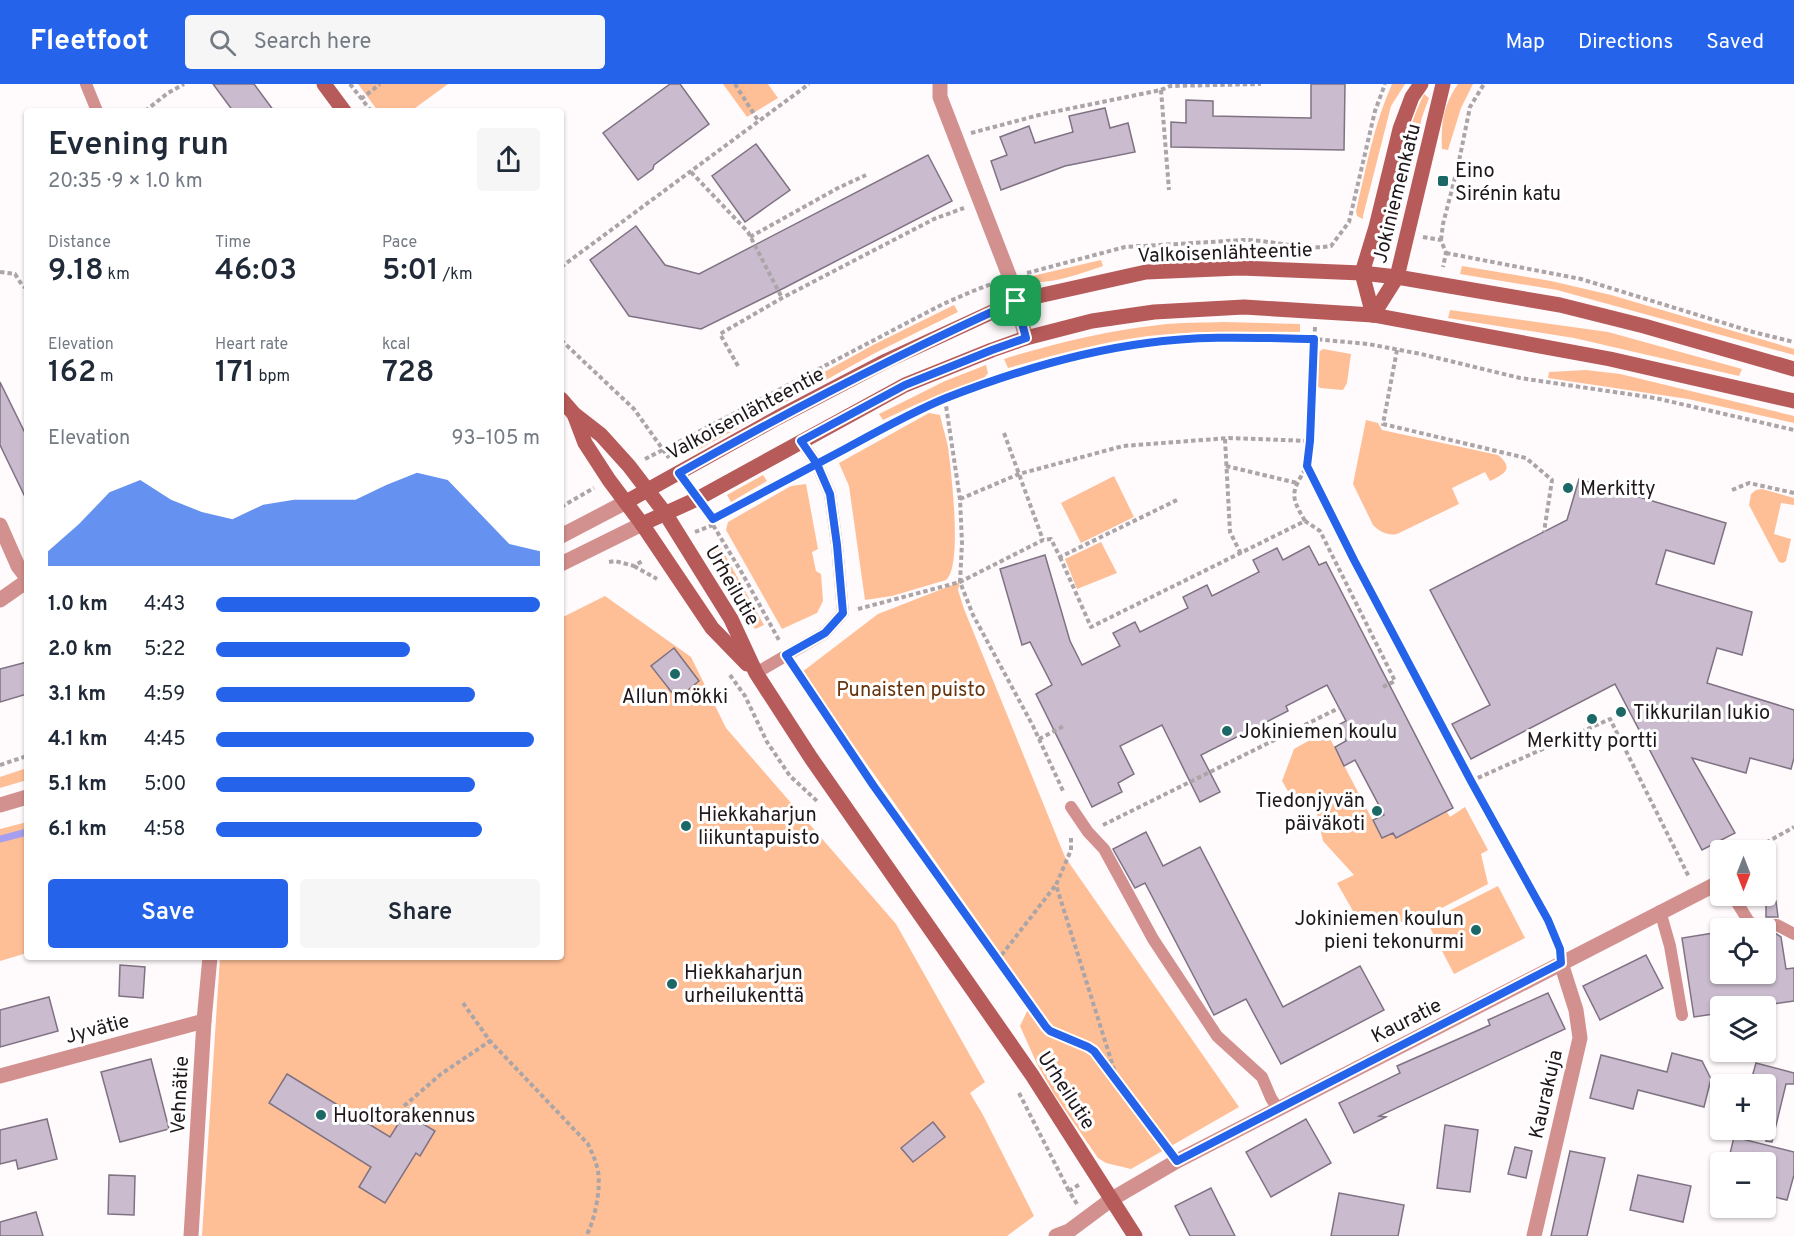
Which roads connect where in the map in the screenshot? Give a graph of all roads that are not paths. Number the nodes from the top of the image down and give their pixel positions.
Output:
1 (86, 84) edge
2 (324, 84) edge
3 (940, 84) edge
4 (1421, 84) edge
5 (1443, 84) edge
6 (96, 108) edge
7 (342, 108) edge
8 (1362, 273) junction
9 (1397, 277) junction
10 (1016, 301) junction
11 (1373, 315) junction
12 (1026, 338) junction
13 (1794, 369) edge
14 (1794, 401) edge
15 (564, 402) edge
16 (574, 414) junction
17 (801, 441) junction
18 (647, 489) junction
19 (626, 502) junction
20 (665, 513) junction
21 (642, 524) junction
22 (0, 525) edge
23 (564, 534) edge
24 (564, 563) edge
25 (24, 575) edge
26 (24, 582) edge
27 (0, 600) edge
28 (756, 673) junction
29 (24, 798) edge
30 (0, 805) edge
31 (1071, 807) road end
32 (1710, 887) edge
33 (1739, 906) edge
34 (1660, 911) junction
35 (1794, 934) edge
36 (210, 960) edge
37 (1561, 963) junction
38 (1682, 1015) dead end
39 (204, 1021) junction
40 (0, 1076) edge
41 (1278, 1109) junction
42 (1112, 1199) junction
43 (1065, 1234) edge
44 (191, 1236) edge
45 (1135, 1236) edge
46 (1534, 1236) edge

1 - 6 lane
2 - 7 main road
3 - 10 street
4 - 8 main road, Jokiniemenkatu
5 - 9 main road, Jokiniemenkatu
8 - 9 main road, Valkoisenlähteentie
8 - 10 main road, Valkoisenlähteentie
8 - 11 main road, Jokiniemenkatu
9 - 11 main road, Jokiniemenkatu
9 - 13 main road, Valkoisenlähteentie
10 - 12 street
10 - 18 main road, Valkoisenlähteentie
11 - 12 main road
11 - 14 main road
12 - 17 main road
15 - 16 main road, Urheilutie
16 - 18 main road, Urheilutie
16 - 19 main road, Urheilutie
17 - 20 main road
17 - 28 lane
18 - 19 main road, Valkoisenlähteentie
18 - 20 main road, Urheilutie
19 - 21 main road, Urheilutie
19 - 23 street, Valkoisenlähteentie
20 - 21 main road
20 - 28 main road, Urheilutie
21 - 24 street
21 - 28 main road, Urheilutie
22 - 25 street
26 - 27 street
28 - 42 main road, Urheilutie
29 - 30 street
31 - 41 lane
32 - 34 street, Kauratie
33 - 35 lane
34 - 37 street, Kauratie
34 - 38 lane
36 - 39 street, Vehnätie
37 - 41 street, Kauratie
37 - 46 street, Kaurakuja
39 - 40 street, Jyvätie
39 - 44 street, Vehnätie
41 - 42 street, Kauratie
42 - 43 street, Kauratie
42 - 45 main road, Urheilutie

